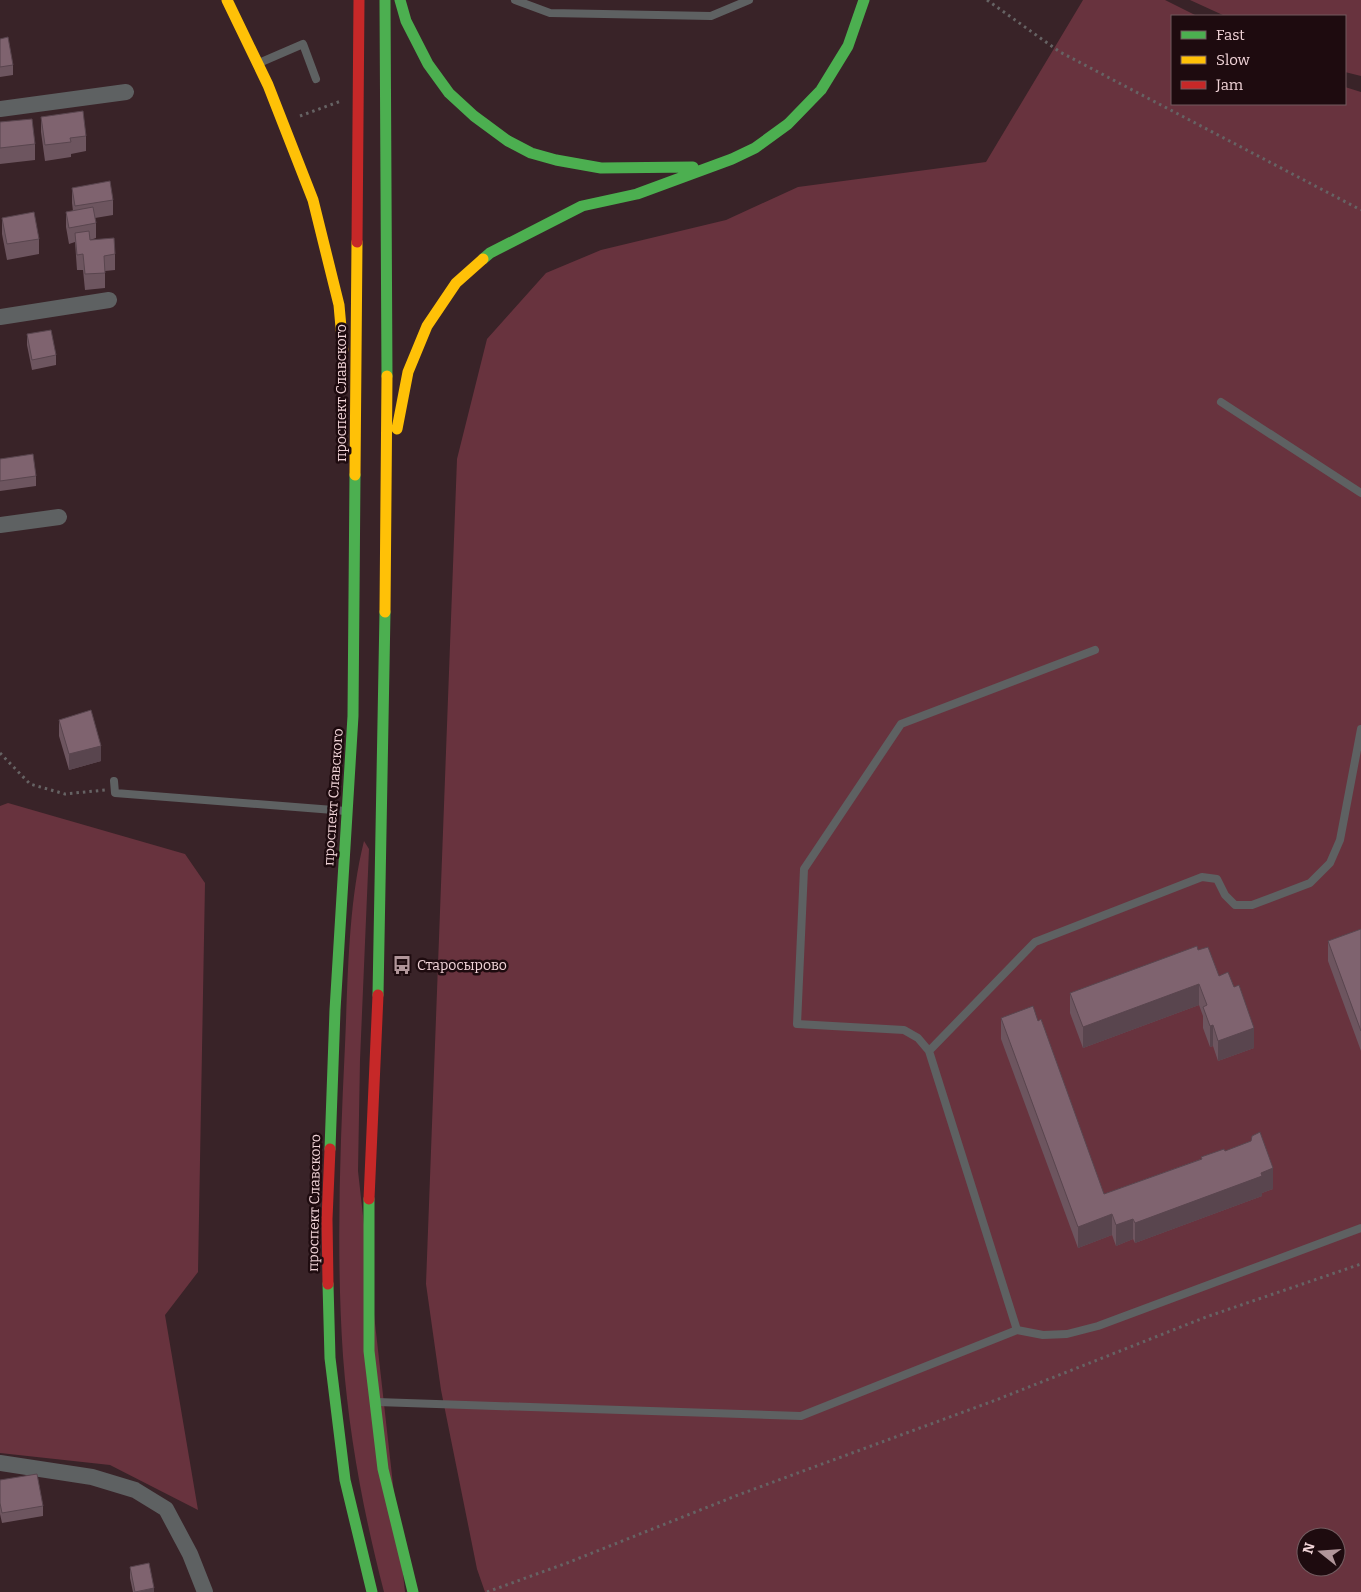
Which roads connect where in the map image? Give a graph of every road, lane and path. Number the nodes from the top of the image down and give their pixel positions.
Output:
1 (227, 0) edge
2 (358, 0) edge
3 (385, 0) edge
4 (400, 0) edge
5 (515, 0) edge
6 (750, 0) edge
7 (864, 0) edge
8 (987, 0) edge
9 (258, 64) junction
10 (316, 79) dead end
11 (126, 92) dead end
12 (343, 100) dead end
13 (0, 110) edge
14 (295, 118) dead end
15 (712, 167) junction
16 (1361, 210) edge
17 (109, 300) dead end
18 (0, 317) edge
19 (1221, 402) dead end
20 (355, 483) junction
21 (387, 486) junction
22 (1361, 493) edge
23 (59, 517) dead end
24 (0, 525) edge
25 (1095, 650) dead end
26 (1361, 729) edge
27 (0, 753) edge
28 (114, 785) joint
29 (348, 811) junction
30 (929, 1051) junction
31 (1361, 1228) edge
32 (1361, 1264) edge
33 (1017, 1330) junction
34 (375, 1402) junction
35 (0, 1463) edge
36 (205, 1592) edge
37 (372, 1592) edge
38 (413, 1592) edge
39 (487, 1592) edge

1 - 9 main road
2 - 20 main road, проспект Славского
3 - 21 main road
4 - 15 main road
5 - 6 lane
7 - 15 main road
8 - 16 path
9 - 10 lane
9 - 20 main road
11 - 13 street
12 - 14 path
15 - 21 main road
17 - 18 street
19 - 22 lane
20 - 29 main road, проспект Славского
21 - 34 main road
23 - 24 street
25 - 30 lane
26 - 30 lane
27 - 28 path
28 - 29 lane
29 - 37 main road, проспект Славского
30 - 33 lane
31 - 33 lane
32 - 39 path
33 - 34 lane
34 - 38 main road
35 - 36 street

